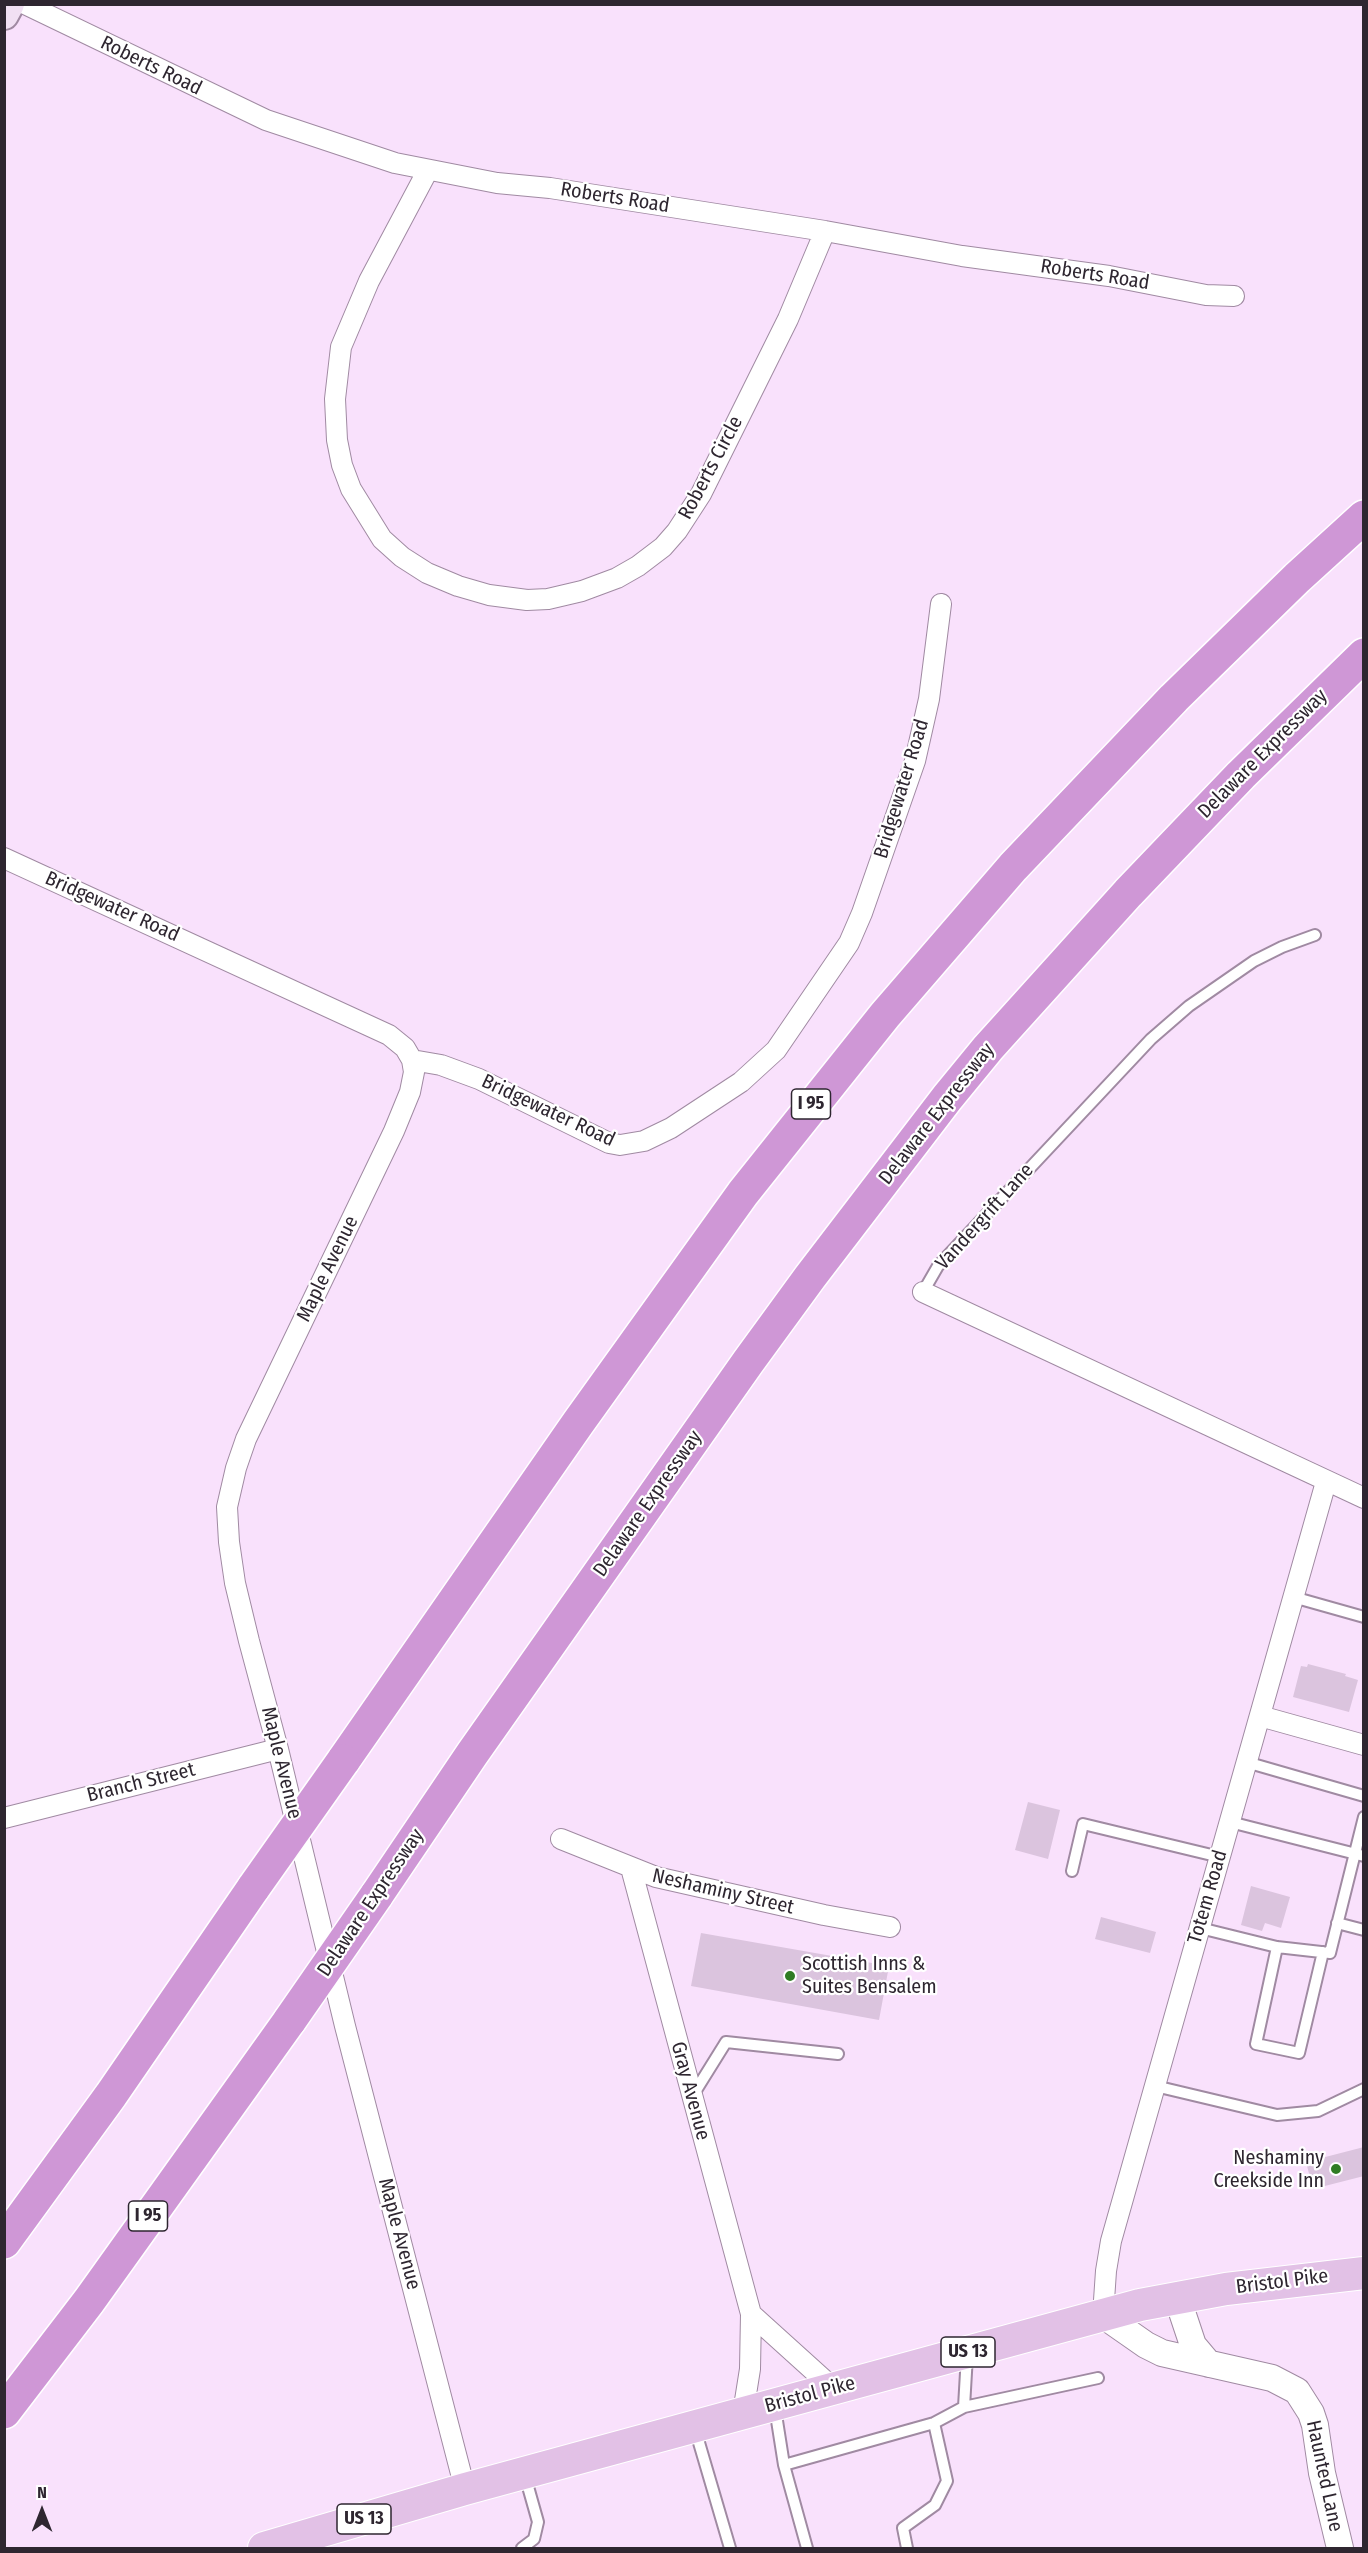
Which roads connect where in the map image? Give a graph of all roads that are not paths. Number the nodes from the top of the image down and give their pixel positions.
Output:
1 (10, 4) edge
2 (25, 4) edge
3 (4, 15) edge
4 (428, 170) junction
5 (825, 231) junction
6 (1233, 296) dead end
7 (1364, 516) edge
8 (941, 604) dead end
9 (1364, 655) edge
10 (4, 858) edge
11 (1315, 935) dead end
12 (412, 1060) junction
13 (923, 1292) joint
14 (1326, 1482) junction
15 (1364, 1498) edge
16 (1293, 1597) junction
17 (1364, 1617) edge
18 (1260, 1716) junction
19 (1364, 1745) edge
20 (278, 1749) junction
21 (1246, 1762) junction
22 (1364, 1796) edge
23 (1364, 1817) edge
24 (4, 1818) edge
25 (1230, 1822) junction
26 (561, 1839) dead end
27 (1358, 1854) edge
28 (1220, 1857) junction
29 (631, 1868) junction
30 (1072, 1871) dead end
31 (1337, 1923) junction
32 (890, 1927) dead end
33 (1200, 1928) junction
34 (1364, 1930) edge
35 (1277, 1947) junction
36 (1323, 1952) junction
37 (838, 2054) dead end
38 (1155, 2086) junction
39 (1364, 2089) edge
40 (692, 2098) junction
41 (4, 2242) edge
42 (1364, 2273) edge
43 (1177, 2297) junction
44 (750, 2314) junction
45 (1103, 2315) junction
46 (967, 2352) junction
47 (1209, 2364) junction
48 (1098, 2378) dead end
49 (834, 2389) junction
50 (774, 2405) junction
51 (964, 2407) junction
52 (4, 2412) edge
53 (743, 2413) junction
54 (934, 2423) junction
55 (694, 2426) junction
56 (784, 2465) junction
57 (524, 2473) junction
58 (465, 2489) junction
59 (264, 2548) edge
60 (522, 2548) edge
61 (730, 2548) edge
62 (807, 2548) edge
63 (907, 2548) edge
64 (1340, 2548) edge

1 - 3 main road
2 - 4 street, Roberts Road
4 - 5 street, Roberts Road
4 - 5 street, Roberts Circle
5 - 6 street, Roberts Road
7 - 41 highway, I 95, bridge
8 - 12 street, Bridgewater Road
9 - 52 highway, Delaware Expressway / I 95, bridge
10 - 12 street, Bridgewater Road
11 - 13 lane, Vandergrift Lane
12 - 20 street, Maple Avenue
13 - 14 street, Vandergrift Lane
14 - 15 street, Vandergrift Lane
14 - 16 street, Totem Road
16 - 17 lane
16 - 18 street, Totem Road
18 - 19 street
18 - 21 street, Totem Road
20 - 24 street, Branch Street
20 - 58 street, Maple Avenue
21 - 22 lane
21 - 25 street, Totem Road
23 - 27 lane
25 - 27 lane
25 - 28 street, Totem Road
26 - 29 street, Neshaminy Street
27 - 31 lane
28 - 30 lane
28 - 33 street, Totem Road
29 - 32 street, Neshaminy Street
29 - 40 street, Gray Avenue
31 - 34 lane
31 - 36 lane
33 - 35 lane
33 - 38 street, Totem Road
35 - 36 lane
35 - 36 lane
37 - 40 lane
38 - 39 lane
38 - 45 street, Totem Road
40 - 44 street, Gray Avenue
42 - 43 main road, Bristol Pike / US 13
43 - 45 main road, Bristol Pike / US 13
43 - 47 street
44 - 49 street
44 - 53 street, Gray Avenue
45 - 46 main road, Bristol Pike / US 13
45 - 47 street, Haunted Lane
46 - 49 main road, Bristol Pike / US 13
46 - 51 lane
47 - 64 street, Haunted Lane
48 - 51 lane
49 - 50 main road, Bristol Pike / US 13
50 - 53 main road, Bristol Pike / US 13
50 - 56 lane
51 - 54 lane
53 - 55 main road, Bristol Pike / US 13
54 - 56 lane
54 - 63 lane
55 - 57 main road, Bristol Pike / US 13
55 - 61 lane
56 - 62 lane
57 - 58 main road, Bristol Pike / US 13
57 - 60 lane
58 - 59 main road, Bristol Pike / US 13

